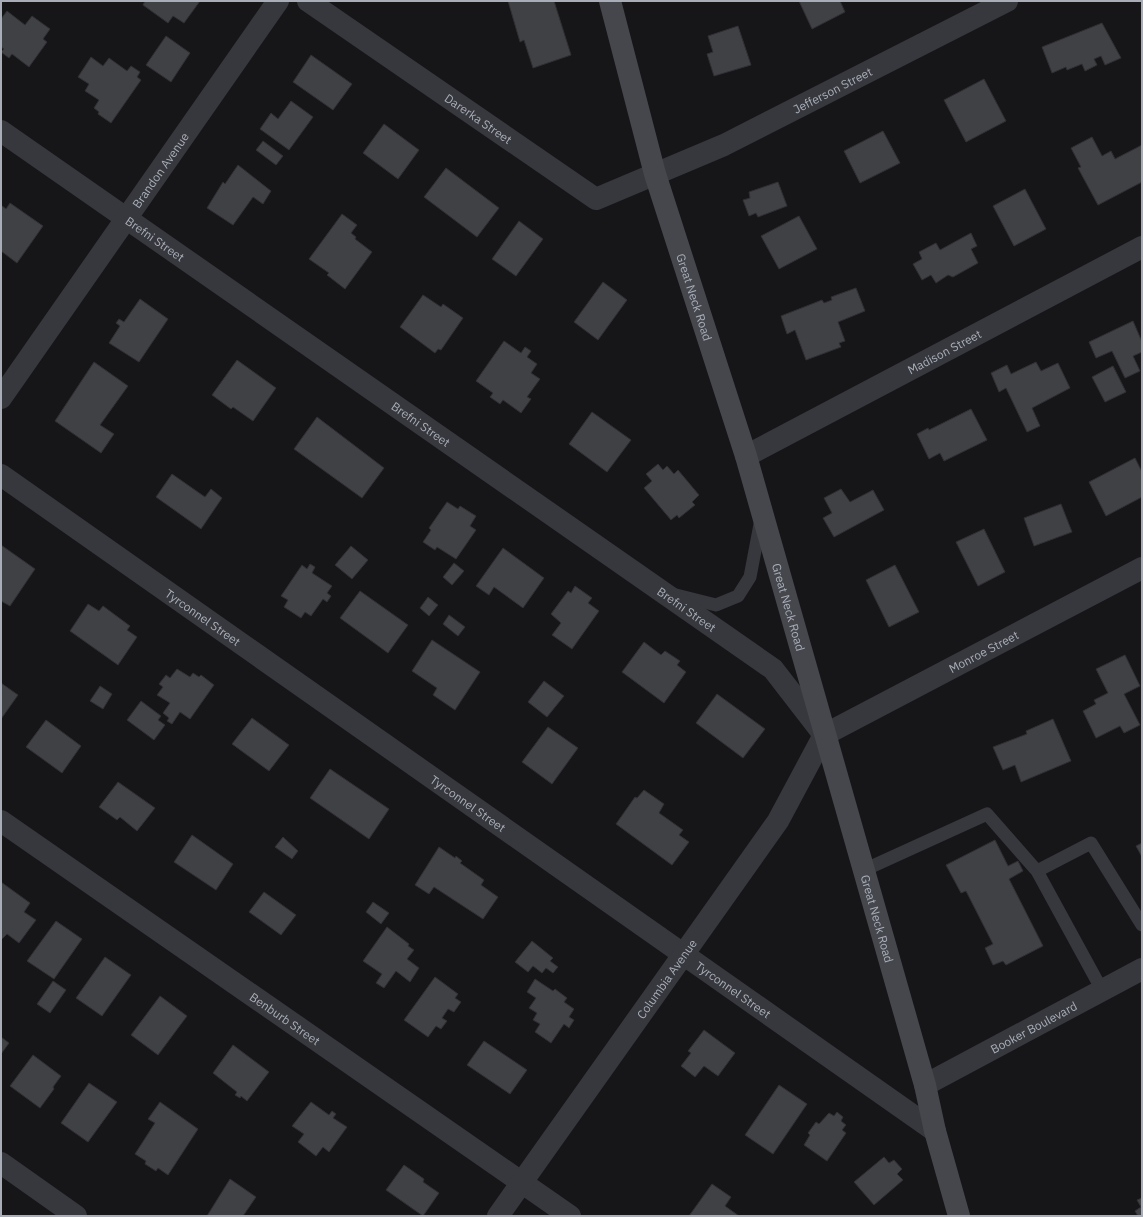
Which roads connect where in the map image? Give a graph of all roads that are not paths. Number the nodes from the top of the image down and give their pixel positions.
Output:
1 (278, 1) edge
2 (308, 1) edge
3 (610, 1) edge
4 (1007, 1) edge
5 (1, 131) edge
6 (655, 174) junction
7 (127, 219) junction
8 (1142, 248) edge
9 (1, 398) edge
10 (746, 456) junction
11 (1, 475) edge
12 (762, 514) junction
13 (1142, 568) edge
14 (662, 592) junction
15 (824, 735) junction
16 (1, 821) edge
17 (864, 870) junction
18 (1037, 871) junction
19 (1142, 925) edge
20 (684, 954) junction
21 (1142, 969) edge
22 (1102, 990) junction
23 (925, 1085) junction
24 (935, 1131) junction
25 (1, 1163) edge
26 (522, 1182) junction
27 (76, 1216) edge
28 (498, 1216) edge
29 (570, 1216) edge
30 (959, 1216) edge

1 - 7 street, Brandon Avenue
2 - 6 street, Darerka Street
3 - 6 main road, Great Neck Road
4 - 6 street, Jefferson Street
5 - 7 street, Brefni Street
6 - 10 main road, Great Neck Road
7 - 9 street, Brandon Avenue
7 - 14 street, Brefni Street
8 - 10 street, Madison Street
10 - 12 main road, Great Neck Road
11 - 20 street, Tyrconnel Street
12 - 14 lane
12 - 15 main road, Great Neck Road
13 - 15 street, Monroe Street
14 - 15 street, Brefni Street
15 - 17 main road, Great Neck Road
15 - 20 street, Columbia Avenue
16 - 26 street, Benburb Street
17 - 18 lane
17 - 23 main road, Great Neck Road
18 - 19 lane
18 - 22 lane
20 - 24 street, Tyrconnel Street
20 - 26 street, Columbia Avenue
21 - 22 street, Booker Boulevard
22 - 23 street, Booker Boulevard
23 - 24 main road, Great Neck Road
24 - 30 main road, Great Neck Road
25 - 27 street
26 - 28 street, Columbia Avenue
26 - 29 street, Benburb Street

